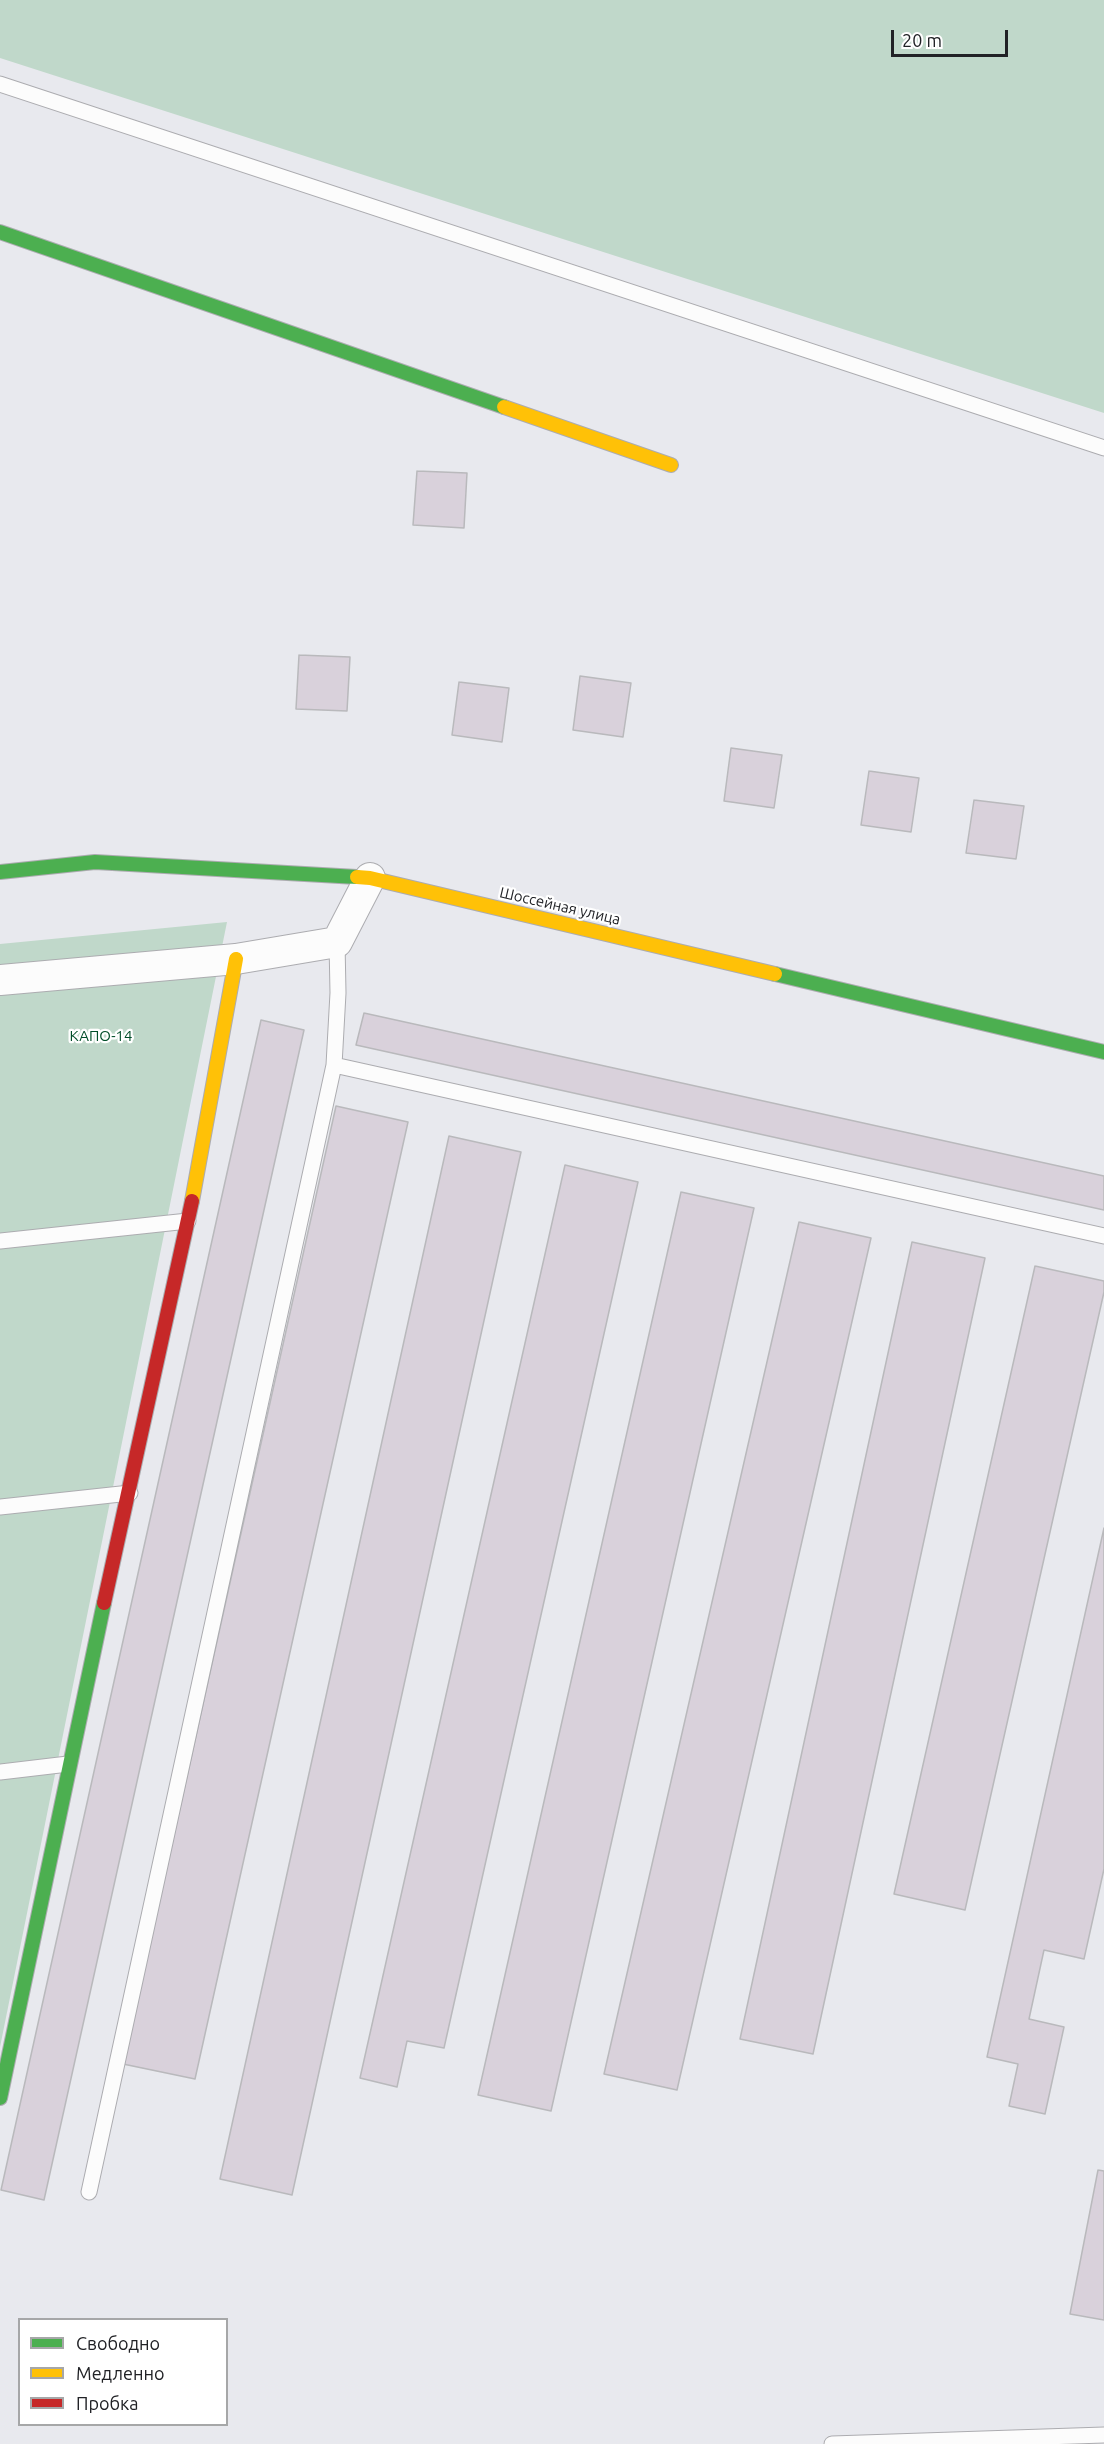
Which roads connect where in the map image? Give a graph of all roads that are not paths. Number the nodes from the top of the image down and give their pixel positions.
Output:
1 (0, 84) edge
2 (0, 232) edge
3 (1104, 448) edge
4 (671, 465) dead end
5 (0, 872) edge
6 (370, 878) junction
7 (337, 942) junction
8 (236, 959) junction
9 (0, 980) edge
10 (1104, 1052) edge
11 (334, 1065) junction
12 (188, 1221) junction
13 (1104, 1236) edge
14 (0, 1241) edge
15 (130, 1492) junction
16 (0, 1507) edge
17 (68, 1764) junction
18 (0, 1772) edge
19 (6, 2042) edge
20 (0, 2098) edge
21 (89, 2192) dead end
22 (1104, 2435) edge
23 (832, 2444) edge

1 - 3 lane
2 - 4 street
5 - 6 street, Шоссейная улица
6 - 7 street
6 - 10 street, Шоссейная улица
7 - 8 street
7 - 11 lane
8 - 9 street
8 - 12 street
11 - 13 lane
11 - 21 lane
12 - 14 lane
12 - 15 street
15 - 16 lane
15 - 17 street
17 - 18 lane
17 - 19 street
19 - 20 street
22 - 23 lane

